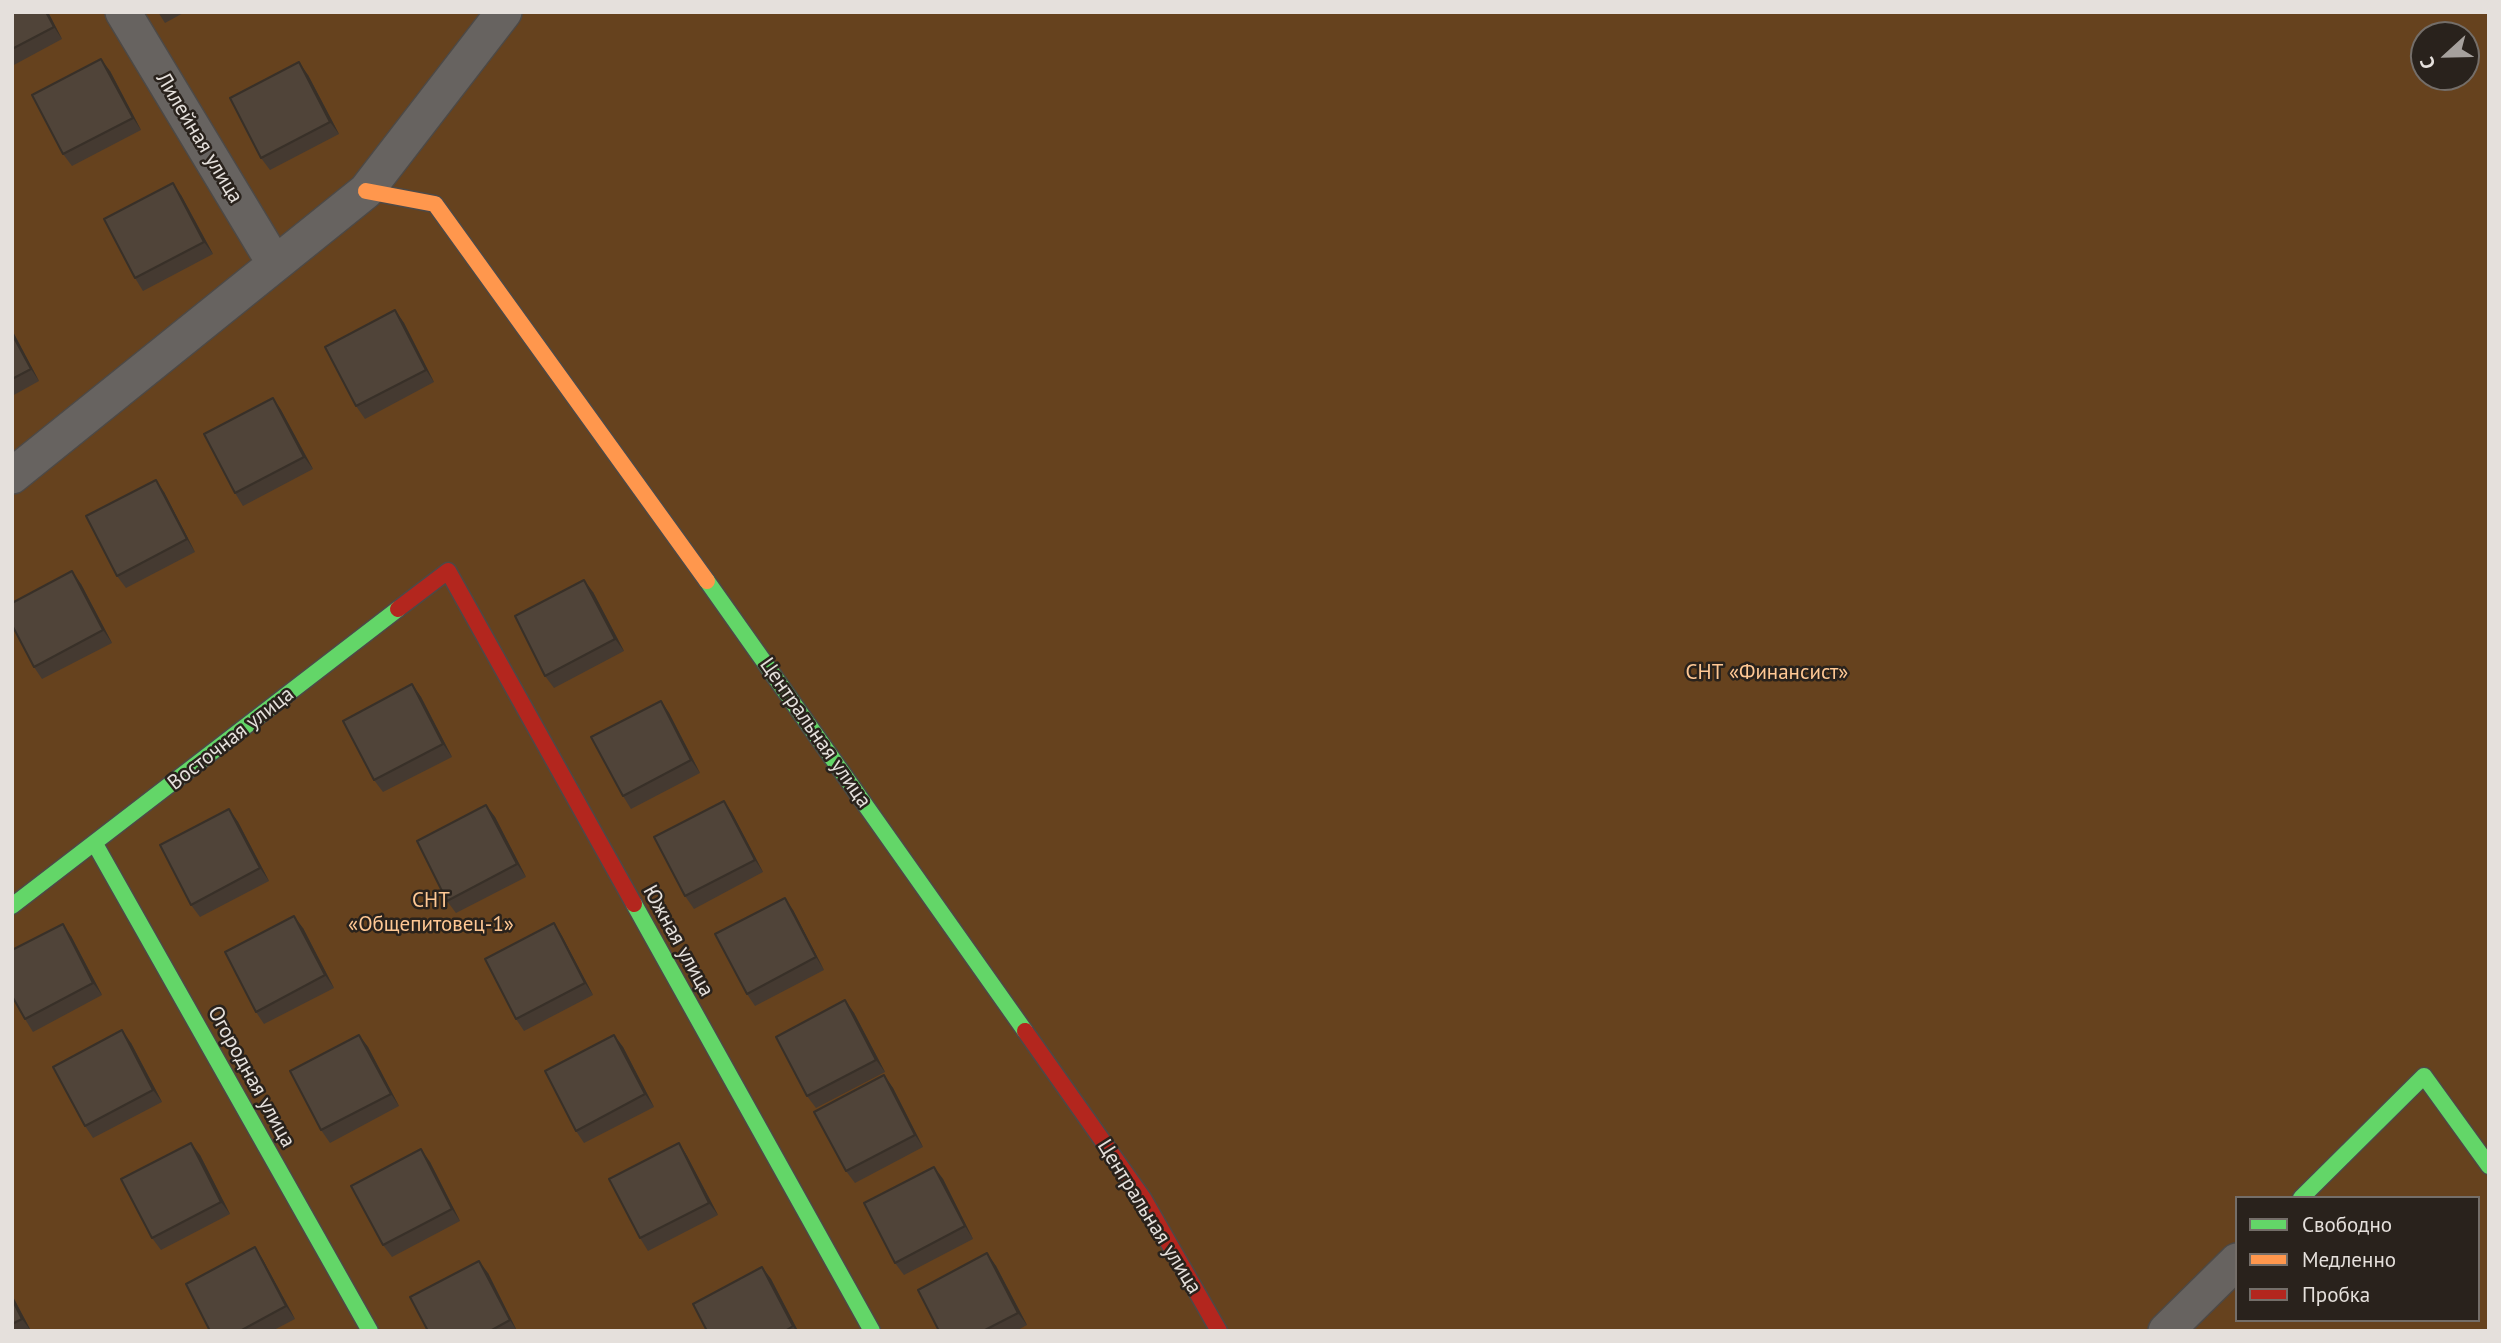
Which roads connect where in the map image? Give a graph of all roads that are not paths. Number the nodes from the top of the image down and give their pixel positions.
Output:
1 (123, 12) edge
2 (503, 12) edge
3 (366, 191) junction
4 (275, 264) junction
5 (12, 476) edge
6 (448, 571) joint
7 (95, 844) junction
8 (12, 906) edge
9 (2489, 1166) edge
10 (2303, 1196) edge
11 (2235, 1263) edge
12 (370, 1331) edge
13 (872, 1331) edge
14 (1219, 1331) edge
15 (2166, 1331) edge

1 - 4 street, Лилейная улица
2 - 3 street
3 - 4 street
3 - 14 street, Центральная улица
4 - 5 street
6 - 7 street, Восточная улица
6 - 13 street, Южная улица
7 - 8 street, Восточная улица
7 - 12 street, Огородная улица
9 - 10 street
11 - 15 street

